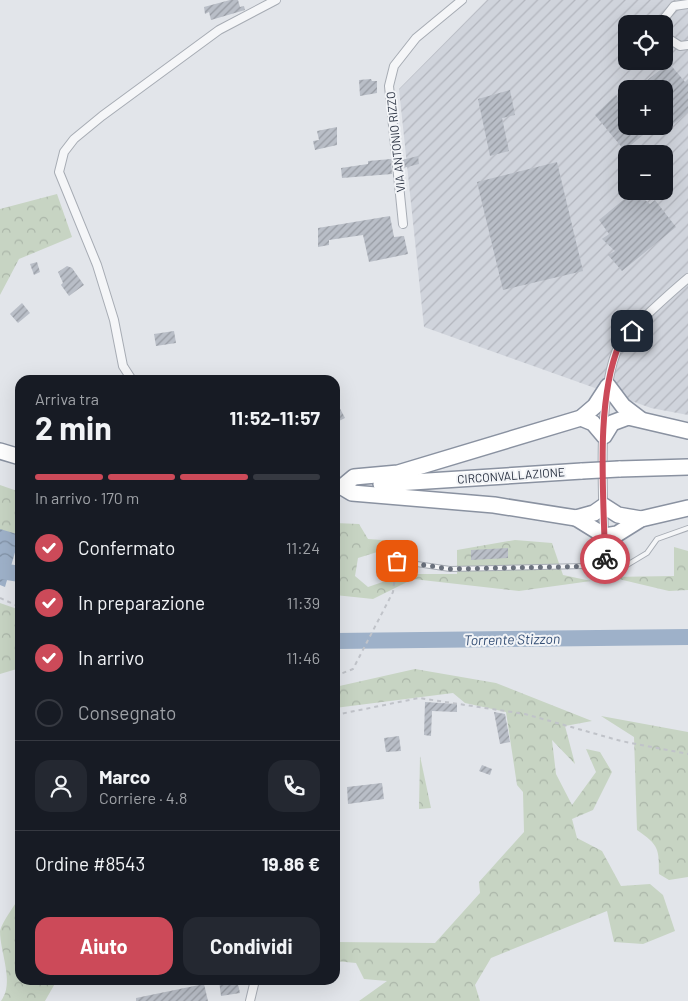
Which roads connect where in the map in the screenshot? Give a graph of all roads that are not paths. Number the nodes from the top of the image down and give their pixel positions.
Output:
1 (276, 0) edge
2 (462, 0) edge
3 (672, 3) edge
4 (688, 4) edge
5 (688, 45) edge
6 (404, 224) dead end
7 (688, 278) edge
8 (129, 375) edge
9 (608, 386) junction
10 (581, 418) junction
11 (640, 419) junction
12 (688, 431) edge
13 (604, 436) junction
14 (0, 452) edge
15 (15, 456) edge
16 (688, 467) edge
17 (340, 486) edge
18 (340, 487) edge
19 (340, 488) edge
20 (604, 506) junction
21 (688, 508) edge
22 (576, 518) junction
23 (641, 519) junction
24 (688, 528) edge
25 (605, 536) junction
26 (397, 561) road end
27 (605, 566) junction
28 (254, 985) edge
29 (250, 1001) edge

1 - 8 street
2 - 6 street, VIA ANTONIO RIZZO
3 - 4 street
3 - 5 street
7 - 9 street
9 - 10 highway
9 - 11 highway
9 - 13 street
10 - 13 highway
10 - 17 highway
11 - 12 highway
11 - 13 highway
13 - 20 street
14 - 15 highway
16 - 18 highway, CIRCONVALLAZIONE, bridge
19 - 22 highway
20 - 22 highway
20 - 23 highway
20 - 25 street
21 - 23 highway
22 - 25 highway
23 - 25 highway
24 - 27 lane
25 - 27 street
26 - 27 lane
28 - 29 street

